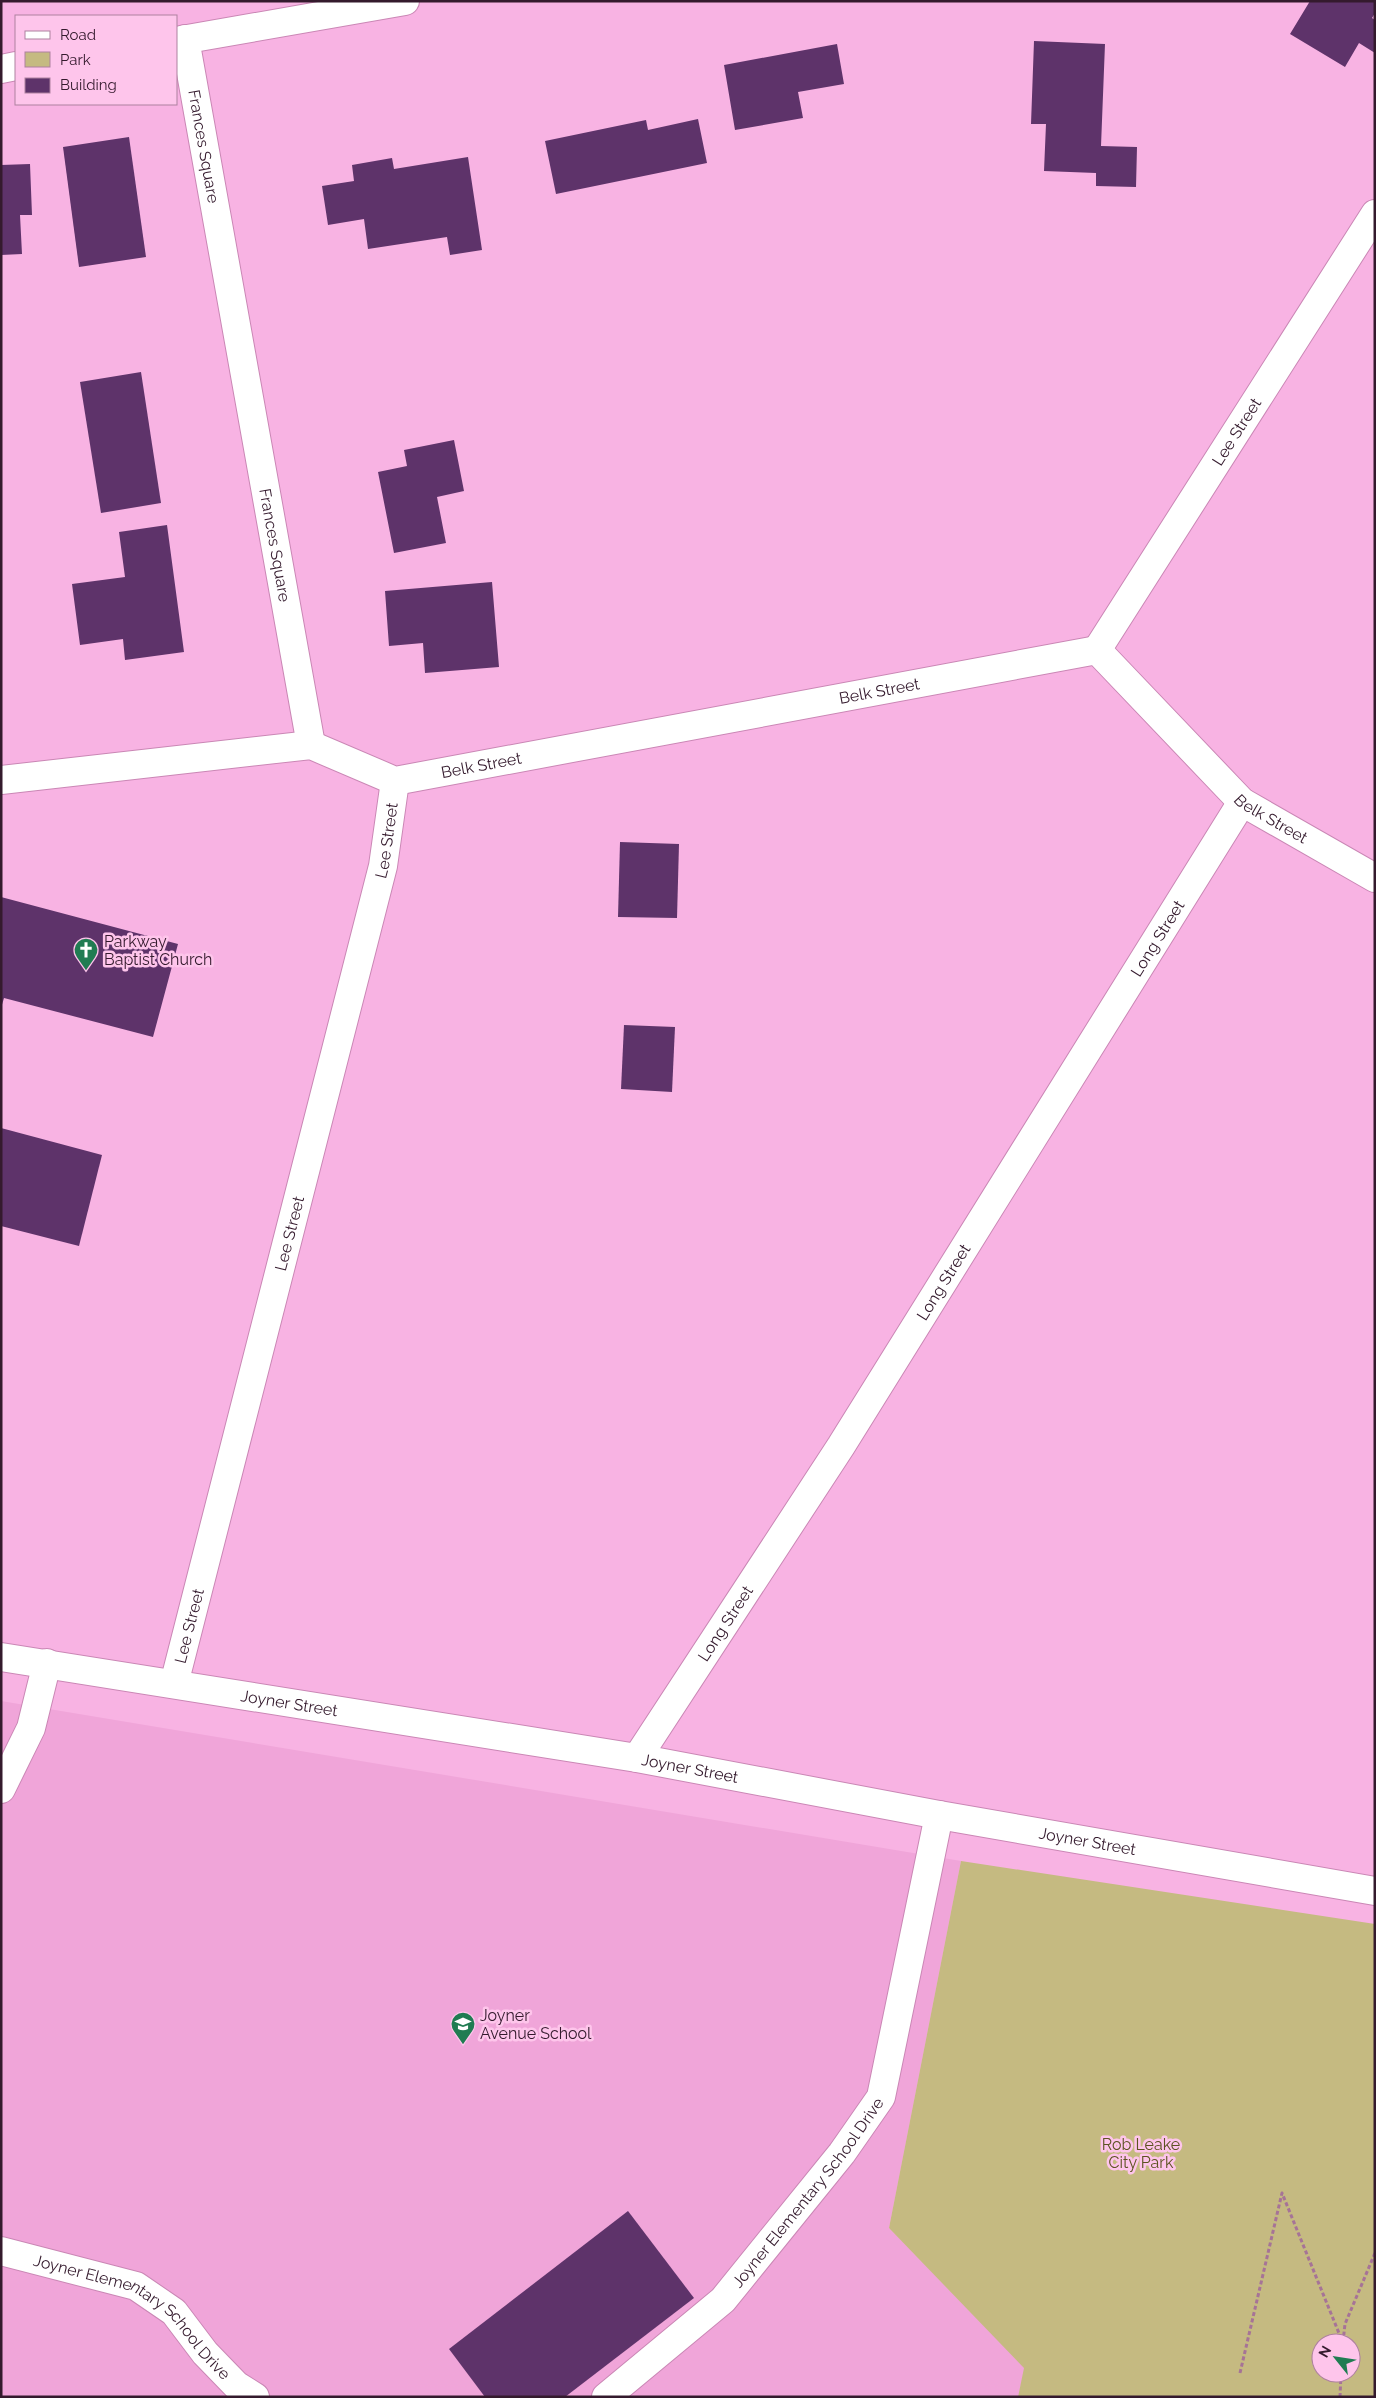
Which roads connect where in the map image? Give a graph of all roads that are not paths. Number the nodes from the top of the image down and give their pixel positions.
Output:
1 (405, 1) edge
2 (181, 40) edge
3 (15, 66) edge
4 (1, 69) edge
5 (1375, 214) edge
6 (1097, 650) junction
7 (311, 745) junction
8 (1, 780) edge
9 (395, 781) junction
10 (1242, 802) junction
11 (1375, 878) edge
12 (1, 1656) edge
13 (47, 1663) junction
14 (174, 1684) junction
15 (637, 1758) junction
16 (1, 1789) edge
17 (938, 1815) junction
18 (1375, 1891) edge
19 (1, 2251) edge
20 (255, 2397) edge
21 (606, 2397) edge

1 - 2 street
2 - 7 street, Frances Square
3 - 4 street
5 - 6 street, Lee Street
6 - 9 street, Belk Street
6 - 10 street, Belk Street
7 - 8 street
7 - 9 street
9 - 14 street, Lee Street
10 - 11 street, Belk Street
10 - 15 street, Long Street
12 - 13 street, Joyner Street
13 - 14 street, Joyner Street
13 - 16 street
14 - 15 street, Joyner Street
15 - 17 street, Joyner Street
17 - 18 street, Joyner Street
17 - 21 street, Joyner Elementary School Drive
19 - 20 street, Joyner Elementary School Drive

